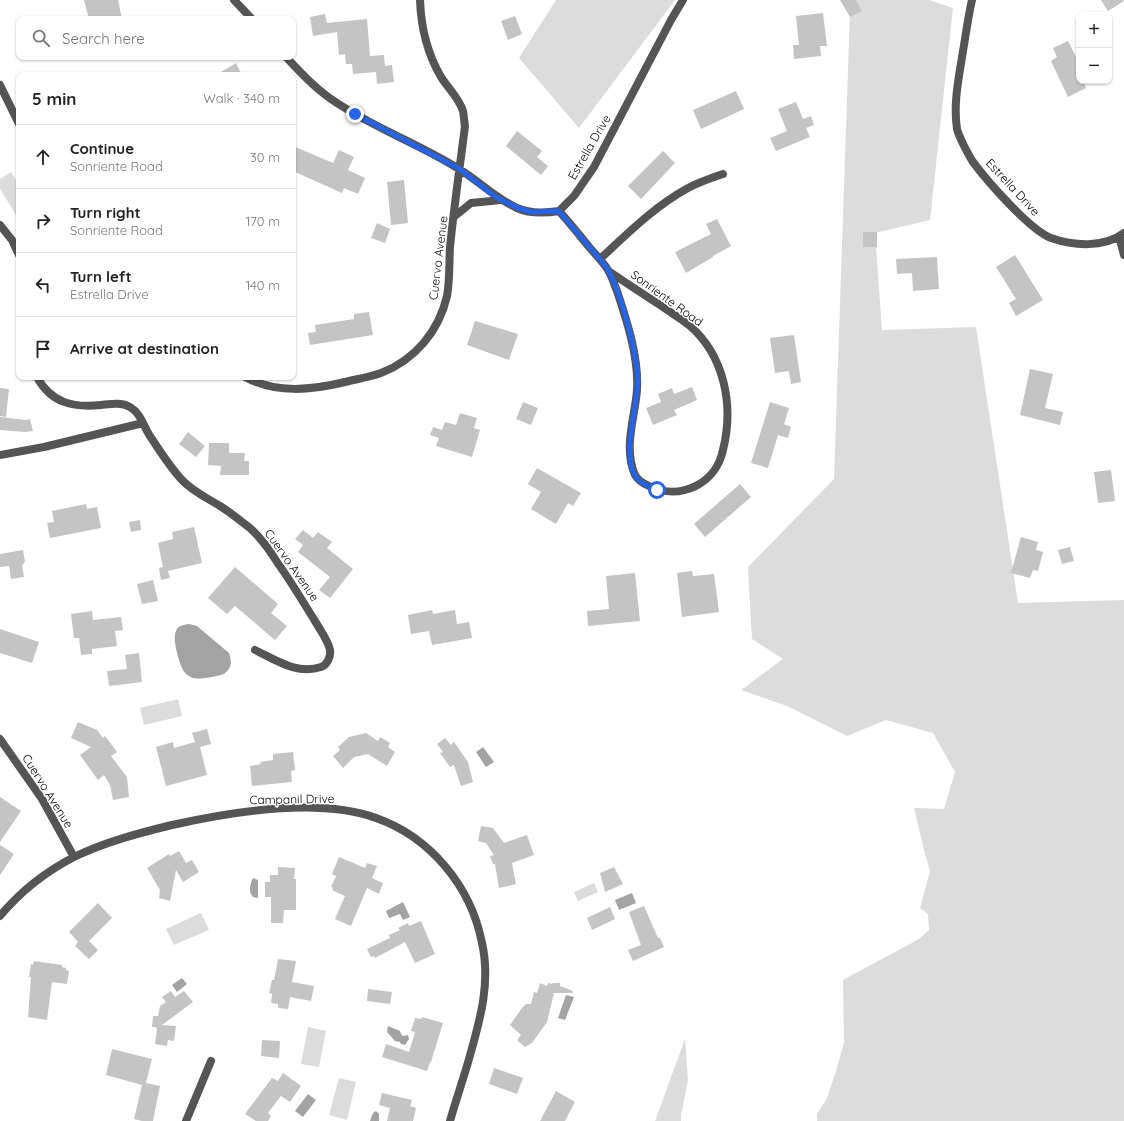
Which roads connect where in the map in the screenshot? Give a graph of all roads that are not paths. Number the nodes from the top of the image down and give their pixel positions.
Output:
1 (234, 0) edge
2 (420, 0) edge
3 (683, 0) edge
4 (972, 0) edge
5 (249, 16) edge
6 (289, 60) edge
7 (0, 84) edge
8 (16, 118) edge
9 (460, 169) junction
10 (723, 174) dead end
11 (502, 200) junction
12 (559, 211) junction
13 (455, 216) junction
14 (0, 225) edge
15 (1122, 235) edge
16 (16, 249) edge
17 (1124, 255) edge
18 (600, 259) junction
19 (610, 272) junction
20 (39, 380) edge
21 (251, 380) edge
22 (143, 424) junction
23 (0, 455) edge
24 (255, 650) dead end
25 (0, 739) edge
26 (74, 857) junction
27 (0, 916) edge
28 (212, 1061) dead end
29 (186, 1121) edge
30 (450, 1121) edge

1 - 5 street
2 - 9 street, Cuervo Avenue
3 - 12 street, Estrella Drive
4 - 15 street, Estrella Drive
6 - 9 street
7 - 8 street
9 - 11 street
9 - 13 street, Cuervo Avenue
10 - 18 street
11 - 12 street
11 - 13 street
12 - 18 street, Sonriente Road
13 - 21 street, Cuervo Avenue
14 - 16 street
15 - 17 street
18 - 19 street, Sonriente Road
19 - 19 street, Sonriente Road
20 - 22 street, Cuervo Avenue
22 - 23 street
22 - 24 street, Cuervo Avenue
25 - 26 street, Cuervo Avenue
26 - 27 street, Campanil Drive
26 - 30 street, Campanil Drive
28 - 29 street

